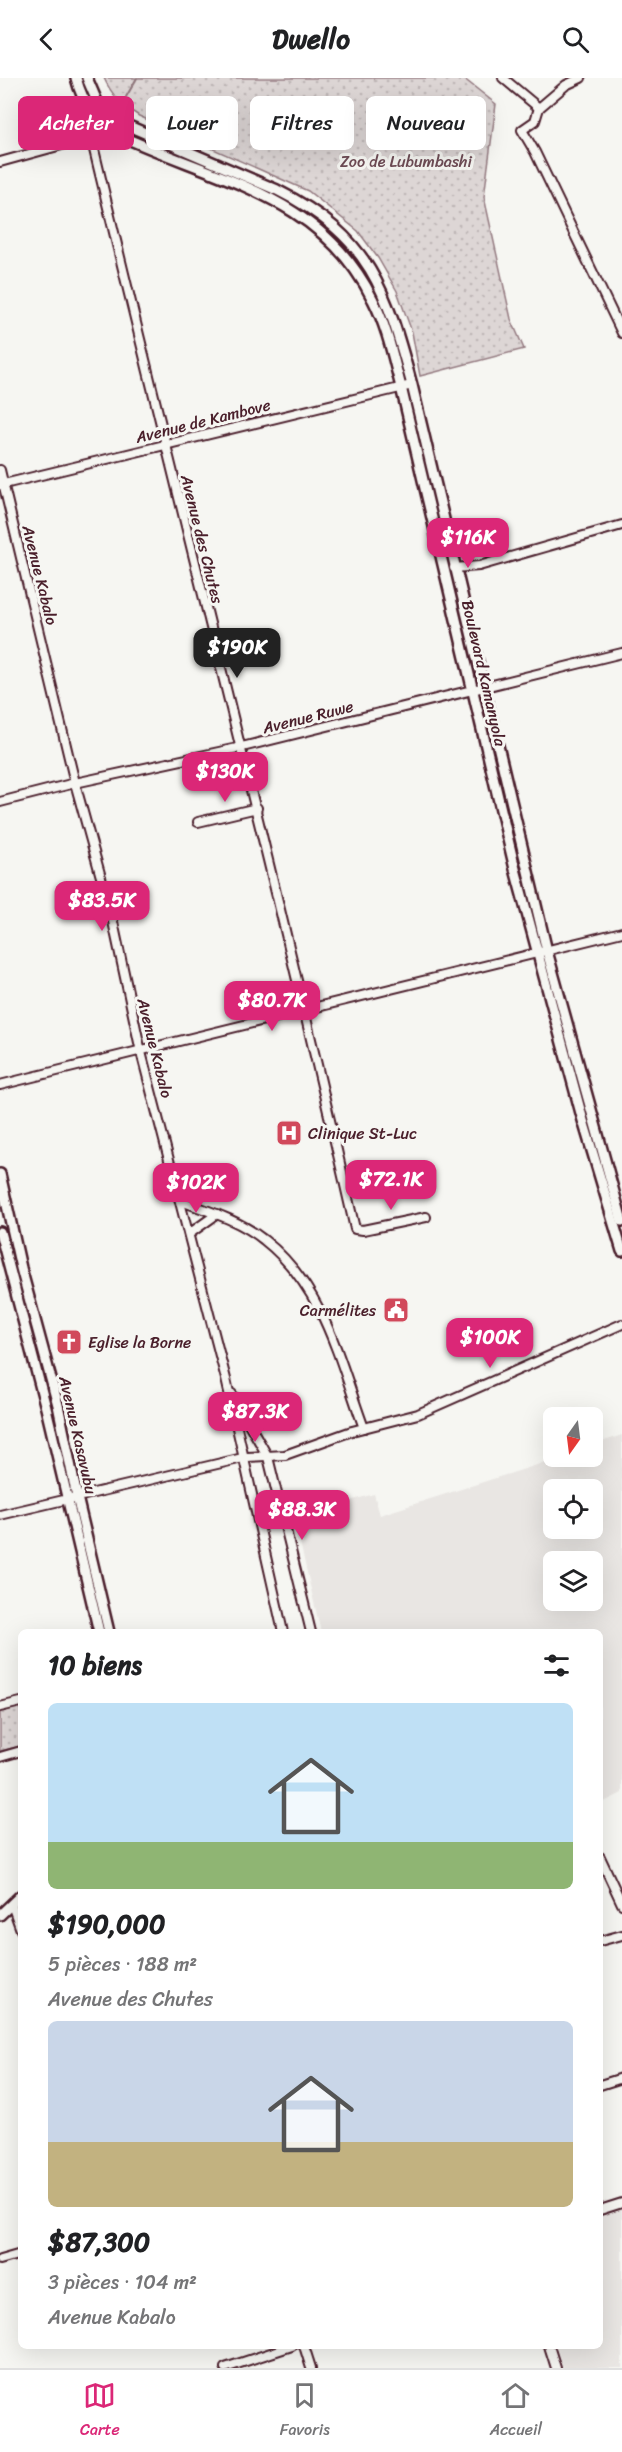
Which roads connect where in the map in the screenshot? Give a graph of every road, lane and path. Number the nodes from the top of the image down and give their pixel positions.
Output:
1 (76, 78) edge
2 (87, 78) edge
3 (503, 78) edge
4 (581, 78) edge
5 (82, 96) edge
6 (94, 96) edge
7 (539, 108) junction
8 (134, 130) edge
9 (134, 142) edge
10 (44, 150) edge
11 (94, 150) edge
12 (0, 162) edge
13 (622, 333) edge
14 (412, 385) junction
15 (401, 387) junction
16 (164, 444) junction
17 (0, 470) edge
18 (2, 485) edge
19 (622, 525) edge
20 (454, 568) junction
21 (622, 653) edge
22 (482, 687) junction
23 (472, 689) junction
24 (242, 747) junction
25 (75, 783) junction
26 (0, 802) edge
27 (257, 808) junction
28 (198, 822) dead end
29 (622, 932) edge
30 (542, 952) junction
31 (305, 1010) junction
32 (141, 1052) junction
33 (0, 1085) edge
34 (583, 1103) junction
35 (0, 1174) edge
36 (181, 1201) junction
37 (217, 1214) junction
38 (426, 1217) dead end
39 (622, 1221) edge
40 (0, 1232) edge
41 (189, 1234) junction
42 (622, 1251) edge
43 (622, 1324) edge
44 (228, 1388) junction
45 (364, 1428) junction
46 (268, 1457) junction
47 (243, 1458) junction
48 (72, 1498) junction
49 (0, 1515) edge
50 (98, 1629) edge
51 (108, 1629) edge
52 (282, 1629) edge
53 (310, 1629) edge
54 (18, 1703) edge
55 (0, 1707) edge
56 (18, 1752) edge
57 (0, 1757) edge
58 (603, 1863) edge
59 (18, 1898) edge
60 (622, 1904) edge
61 (12, 1905) junction
62 (0, 1915) edge
63 (18, 1922) edge
64 (622, 1935) edge
65 (603, 1940) edge
66 (622, 2078) edge
67 (603, 2084) edge
68 (622, 2203) edge
69 (603, 2209) edge
70 (18, 2255) edge
71 (0, 2260) edge
72 (283, 2349) edge
73 (305, 2349) edge
74 (550, 2349) edge
75 (225, 2368) edge
76 (311, 2368) edge
77 (556, 2368) edge

1 - 5 main road, Boulevard Kamanyola
2 - 6 main road, Boulevard Kamanyola
3 - 7 street
4 - 7 street
7 - 13 street
8 - 14 main road, Boulevard Kamanyola
9 - 15 main road, Boulevard Kamanyola
10 - 12 street
11 - 16 street, Avenue des Chutes
14 - 15 street, Avenue de Kambove
14 - 20 main road, Boulevard Kamanyola
15 - 16 street, Avenue de Kambove
15 - 23 main road, Boulevard Kamanyola
16 - 18 street, Avenue de Kambove
16 - 24 street, Avenue des Chutes
17 - 18 street, Avenue Kabalo
18 - 25 street, Avenue Kabalo
19 - 20 street
20 - 22 main road, Boulevard Kamanyola
21 - 22 street, Avenue Ruwe
22 - 23 street, Avenue Ruwe
22 - 30 main road, Boulevard Kamanyola
23 - 24 street, Avenue Ruwe
23 - 30 main road, Boulevard Kamanyola
24 - 25 street, Avenue Ruwe
24 - 27 street, Avenue des Chutes
25 - 26 street, Avenue Ruwe
25 - 32 street, Avenue Kabalo
27 - 28 street
27 - 31 street, Avenue des Chutes
29 - 30 street
30 - 31 street
30 - 34 main road, Boulevard Kamanyola
31 - 32 street
31 - 38 street, Avenue des Chutes
32 - 33 street
32 - 36 street, Avenue Kabalo
34 - 39 main road, Boulevard Kamanyola
34 - 42 main road, Boulevard Kamanyola
35 - 48 main road, Avenue Kasavubu
36 - 37 street
36 - 41 street, Avenue Kabalo
37 - 41 street
37 - 45 street
40 - 48 main road, Avenue Kasavubu
41 - 44 street, Avenue Kabalo
43 - 45 street
44 - 46 street
44 - 47 street, Avenue Kabalo
45 - 46 street
46 - 47 street
46 - 53 street
47 - 48 street
47 - 52 street, Avenue Kabalo
48 - 49 street
48 - 50 main road, Avenue Kasavubu
48 - 51 main road, Avenue Kasavubu
54 - 55 street
56 - 57 street
58 - 60 street
59 - 61 main road
61 - 62 main road
61 - 63 street
64 - 65 street
66 - 67 street
68 - 69 street
70 - 71 street
72 - 75 street
73 - 76 street
74 - 77 street

